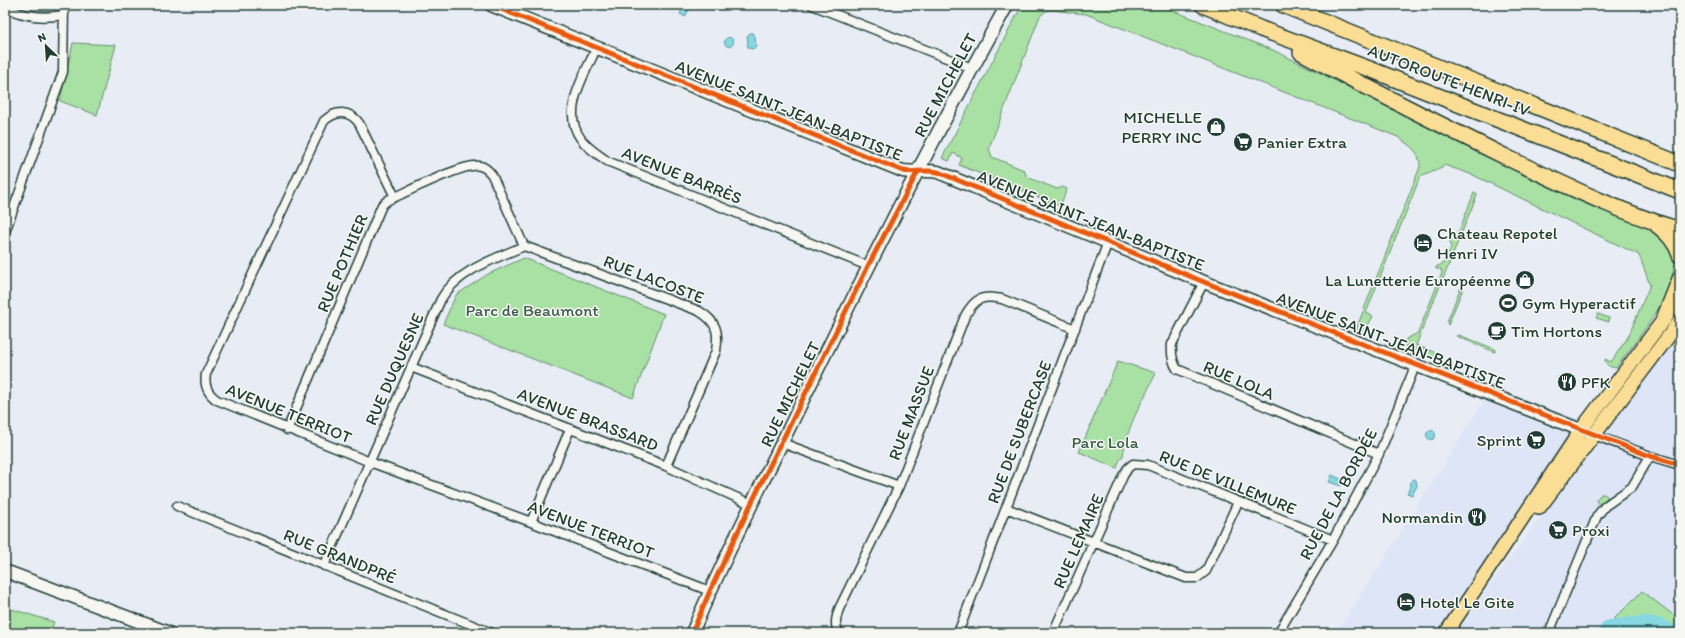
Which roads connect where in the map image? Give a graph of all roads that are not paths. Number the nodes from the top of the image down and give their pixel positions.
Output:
1 (64, 5) edge
2 (491, 5) edge
3 (812, 5) edge
4 (1007, 5) edge
5 (1203, 5) edge
6 (1283, 5) edge
7 (5, 8) edge
8 (64, 15) junction
9 (1261, 29) junction
10 (597, 47) junction
11 (972, 68) junction
12 (1680, 164) edge
13 (918, 171) junction
14 (1680, 191) edge
15 (395, 197) junction
16 (1655, 223) junction
17 (1680, 230) edge
18 (5, 232) edge
19 (1108, 242) junction
20 (524, 246) junction
21 (1680, 255) edge
22 (868, 266) junction
23 (1680, 279) edge
24 (1204, 282) junction
25 (1680, 296) edge
26 (1664, 319) junction
27 (1680, 321) edge
28 (1075, 329) junction
29 (1416, 364) junction
30 (411, 367) junction
31 (570, 428) junction
32 (288, 430) junction
33 (1581, 430) junction
34 (1595, 435) junction
35 (782, 443) junction
36 (1379, 454) junction
37 (1650, 456) junction
38 (370, 462) junction
39 (1133, 464) joint
40 (1680, 465) edge
41 (666, 466) junction
42 (898, 486) junction
43 (1238, 502) junction
44 (751, 504) junction
45 (177, 506) dead end
46 (1006, 508) junction
47 (531, 522) junction
48 (1333, 540) junction
49 (1094, 543) junction
50 (324, 566) junction
51 (5, 571) edge
52 (1476, 588) junction
53 (710, 591) junction
54 (169, 633) edge
55 (492, 633) edge
56 (692, 633) edge
57 (839, 633) edge
58 (958, 633) edge
59 (1053, 633) edge
60 (1278, 633) edge
61 (1446, 633) edge
62 (1549, 633) edge

1 - 8 street
2 - 10 street, AVENUE SAINT-JEAN-BAPTISTE
3 - 11 street
4 - 11 street, RUE MICHELET
5 - 9 highway, AUTOROUTE HENRI-IV
6 - 12 highway, AUTOROUTE HENRI-IV
7 - 8 street
8 - 18 street
9 - 14 highway, AUTOROUTE HENRI-IV
9 - 16 highway
10 - 13 street, AVENUE SAINT-JEAN-BAPTISTE
10 - 22 street, AVENUE BARRÈS
11 - 13 street, RUE MICHELET
13 - 19 street, AVENUE SAINT-JEAN-BAPTISTE
13 - 22 street, RUE MICHELET
15 - 20 street, RUE POTHIER
15 - 32 street, RUE POTHIER
15 - 32 street, AVENUE TERRIOT
16 - 17 highway
16 - 21 highway
19 - 24 street, AVENUE SAINT-JEAN-BAPTISTE
19 - 28 street, RUE DE SUBERCASE
20 - 30 street, RUE DUQUESNE
20 - 41 street, RUE LACOSTE
22 - 35 street, RUE MICHELET
23 - 26 highway
24 - 29 street, AVENUE SAINT-JEAN-BAPTISTE
24 - 36 street, RUE LOLA
25 - 26 main road
26 - 33 main road
27 - 34 main road
28 - 42 street, RUE MASSUE
28 - 46 street, RUE DE SUBERCASE
29 - 33 street, AVENUE SAINT-JEAN-BAPTISTE
29 - 36 street, RUE DE LA BORDÉE
30 - 31 street, AVENUE BRASSARD
30 - 38 street, RUE DUQUESNE
31 - 41 street, AVENUE BRASSARD
31 - 47 street
32 - 38 street, AVENUE TERRIOT
33 - 34 street, AVENUE SAINT-JEAN-BAPTISTE
33 - 52 main road
34 - 37 street, AVENUE SAINT-JEAN-BAPTISTE
34 - 52 main road
35 - 42 street
35 - 44 street, RUE MICHELET
36 - 48 street, RUE DE LA BORDÉE
37 - 40 street, AVENUE SAINT-JEAN-BAPTISTE
37 - 62 street
38 - 47 street, AVENUE TERRIOT
38 - 50 street, RUE DUQUESNE
39 - 43 street, RUE DE VILLEMURE
39 - 49 street, RUE LEMAIRE
41 - 44 street, AVENUE BRASSARD
42 - 57 street, RUE MASSUE
43 - 48 street, RUE DE VILLEMURE
43 - 49 street
44 - 53 street, RUE MICHELET
45 - 50 street, RUE GRANDPRÉ
46 - 49 street
46 - 58 street, RUE DE SUBERCASE
47 - 53 street, AVENUE TERRIOT
48 - 60 street, RUE DE LA BORDÉE
49 - 59 street, RUE LEMAIRE
50 - 55 street, RUE GRANDPRÉ
51 - 54 street
52 - 61 main road
53 - 56 street, RUE MICHELET

